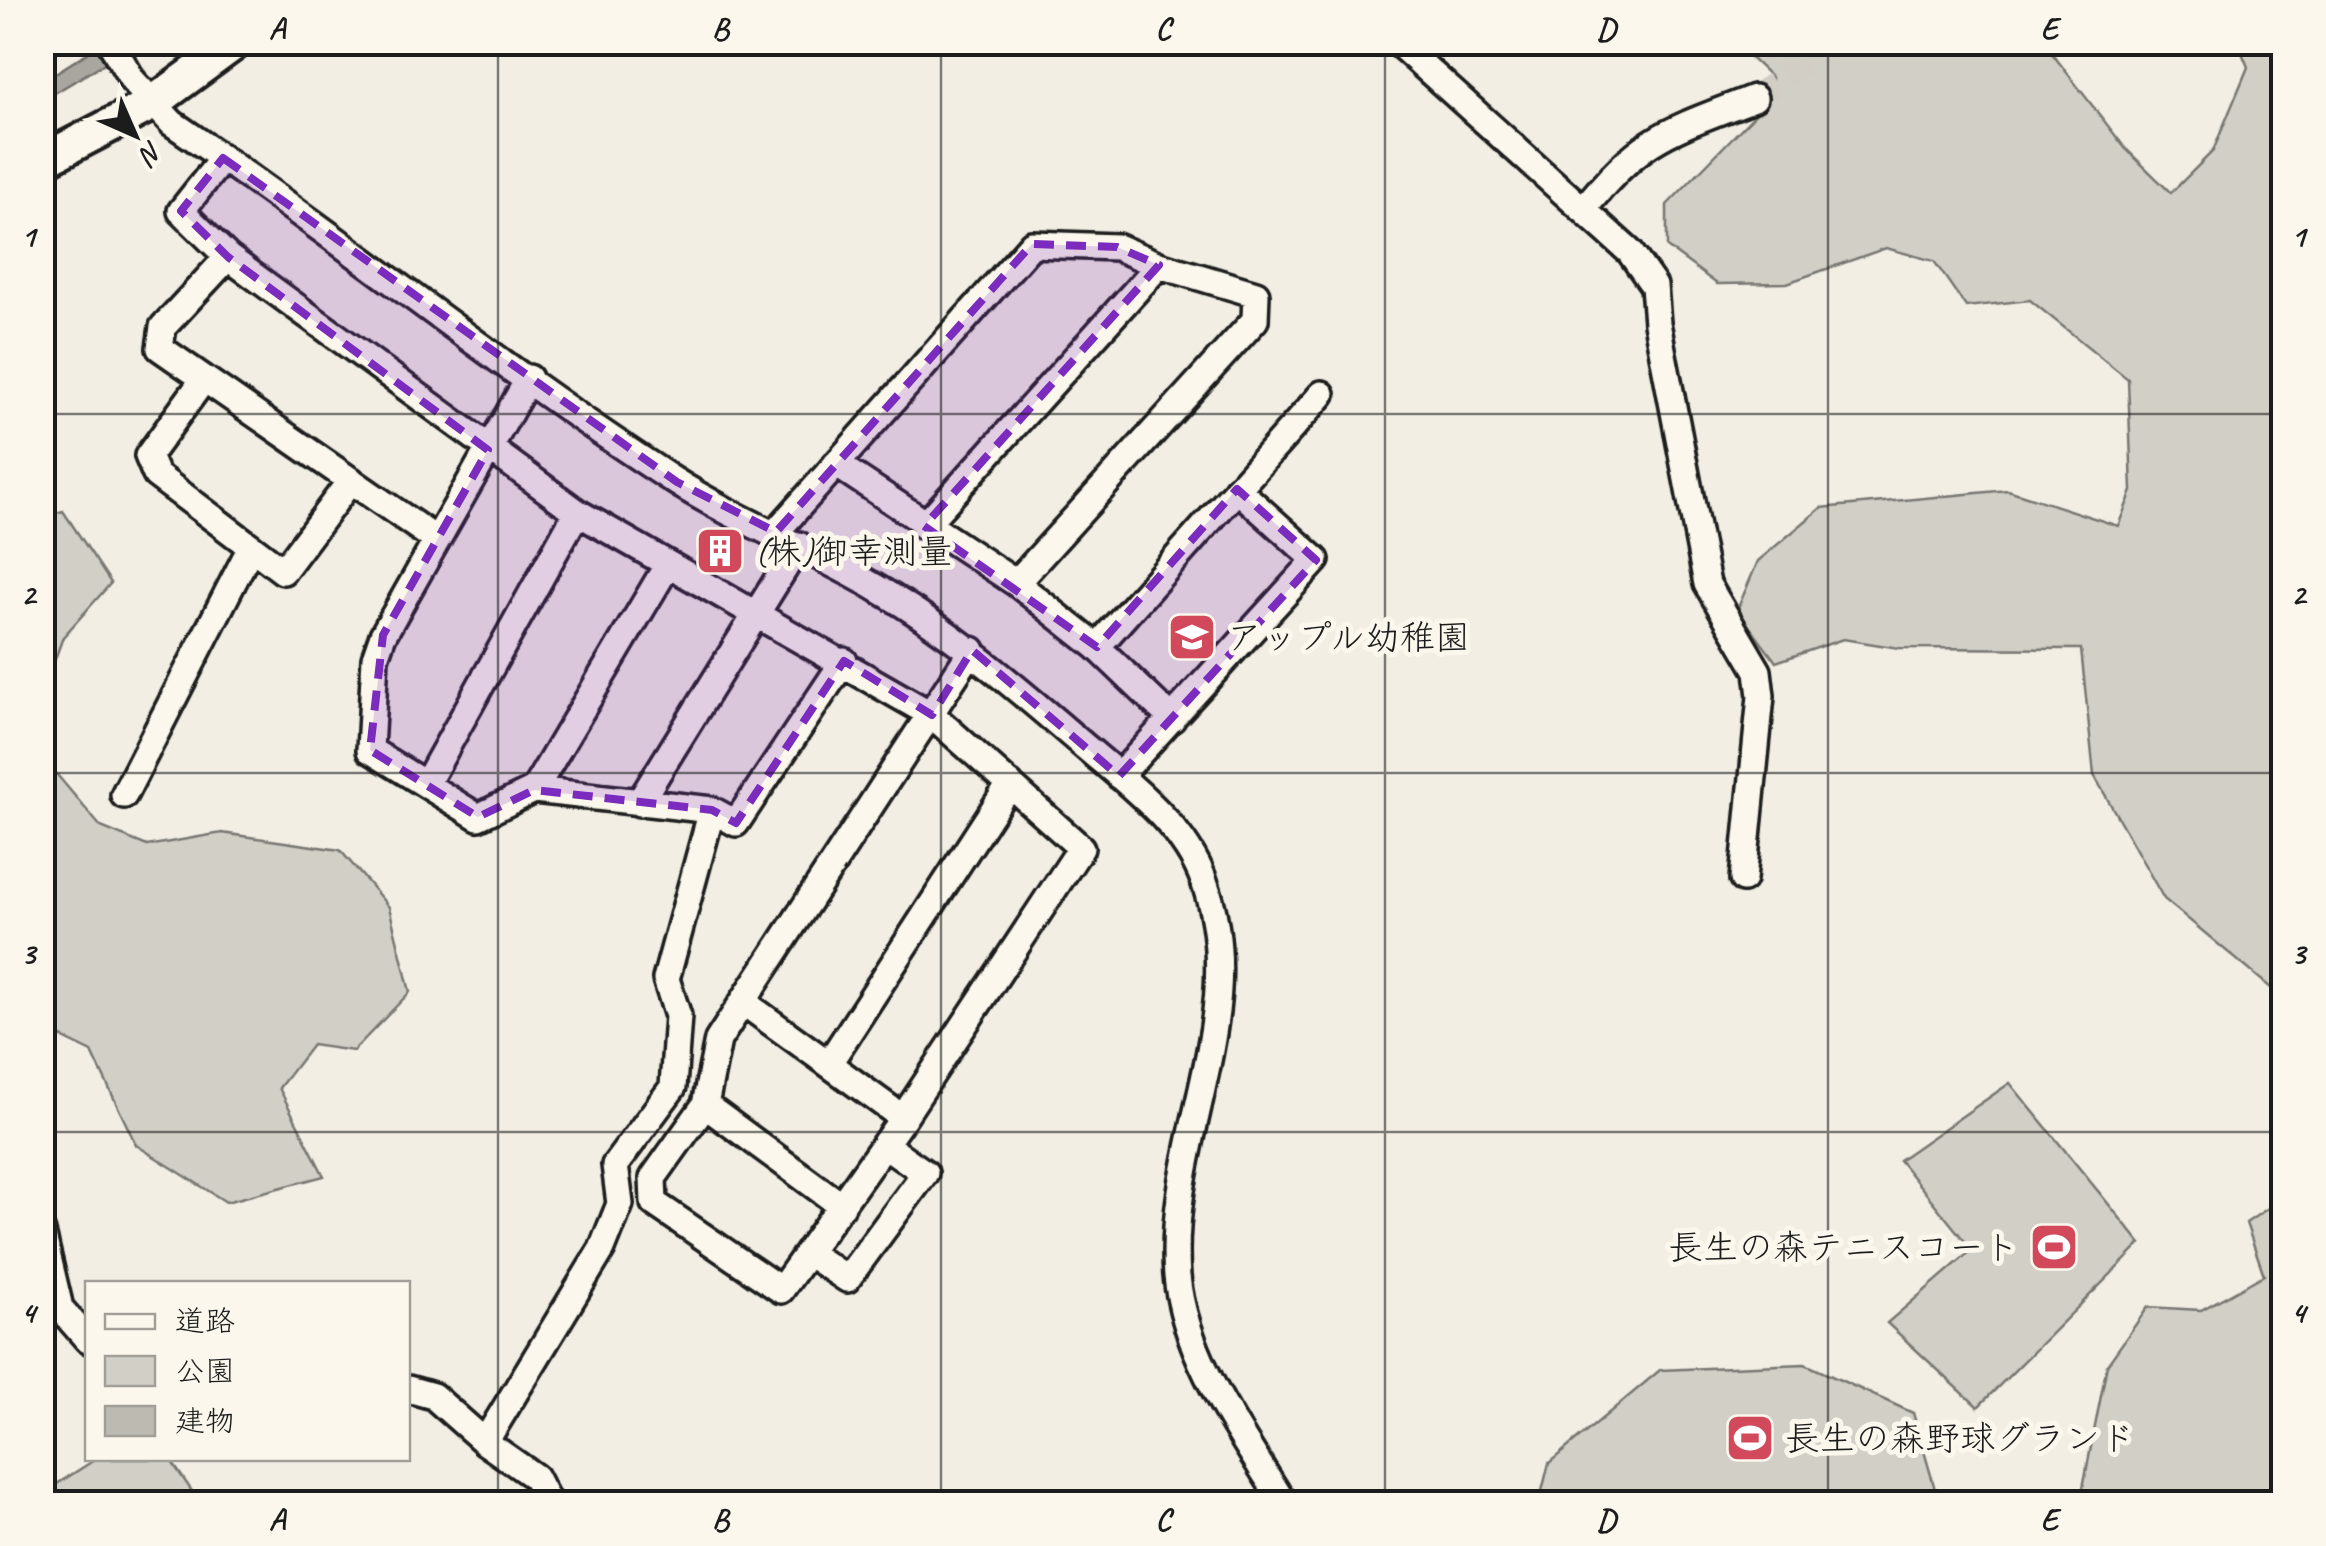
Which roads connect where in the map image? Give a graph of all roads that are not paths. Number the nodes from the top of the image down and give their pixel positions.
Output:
1 (110, 42) edge
2 (236, 42) edge
3 (1397, 42) edge
4 (143, 92) junction
5 (1754, 98) tunnel mouth
6 (223, 158) junction
7 (44, 162) edge
8 (1584, 210) junction
9 (228, 257) junction
10 (1159, 265) junction
11 (528, 378) junction
12 (204, 379) junction
13 (1322, 394) dead end
14 (488, 450) junction
15 (836, 464) junction
16 (352, 480) junction
17 (1237, 490) junction
18 (577, 512) junction
19 (924, 526) junction
20 (776, 532) junction
21 (435, 539) junction
22 (800, 545) junction
23 (251, 547) junction
24 (667, 566) junction
25 (1016, 583) junction
26 (754, 613) junction
27 (1098, 647) junction
28 (972, 650) junction
29 (844, 661) junction
30 (932, 714) junction
31 (1172, 720) junction
32 (1120, 776) junction
33 (426, 784) junction
34 (1010, 784) junction
35 (534, 790) junction
36 (124, 795) dead end
37 (639, 803) junction
38 (712, 810) junction
39 (1743, 879) dead end
40 (743, 1002) junction
41 (828, 1063) junction
42 (704, 1104) junction
43 (904, 1118) junction
44 (885, 1145) junction
45 (842, 1206) junction
46 (42, 1232) edge
47 (808, 1254) junction
48 (85, 1337) edge
49 (410, 1390) edge
50 (484, 1442) junction
51 (549, 1504) edge
52 (1284, 1504) edge

1 - 4 street
2 - 4 main road
3 - 8 street
4 - 6 street
4 - 7 main road
5 - 8 street
6 - 9 street
6 - 11 street
8 - 39 street
9 - 12 street
9 - 14 street
10 - 15 street
10 - 19 street
10 - 25 street
11 - 14 street
11 - 20 street
12 - 16 street
12 - 23 street
13 - 17 street
14 - 18 street
14 - 21 street
15 - 19 street
15 - 20 street
16 - 21 street
16 - 23 street
17 - 27 street
17 - 31 street
18 - 24 street
18 - 33 street
19 - 25 street
20 - 22 street
21 - 33 street
22 - 26 street
22 - 28 street
23 - 36 street
24 - 26 street
24 - 35 street
25 - 27 street
26 - 29 street
26 - 37 street
27 - 31 street
28 - 30 street
28 - 32 street
29 - 30 street
29 - 38 street
30 - 34 street
30 - 40 street
31 - 32 street
32 - 52 street
33 - 35 street
34 - 41 street
34 - 43 street
35 - 37 street
37 - 38 street
38 - 50 street
40 - 41 street
40 - 42 street
41 - 43 street
42 - 45 street
42 - 47 street
43 - 44 street
44 - 45 street
44 - 47 street
45 - 47 street
46 - 48 street
49 - 50 street
50 - 51 street

